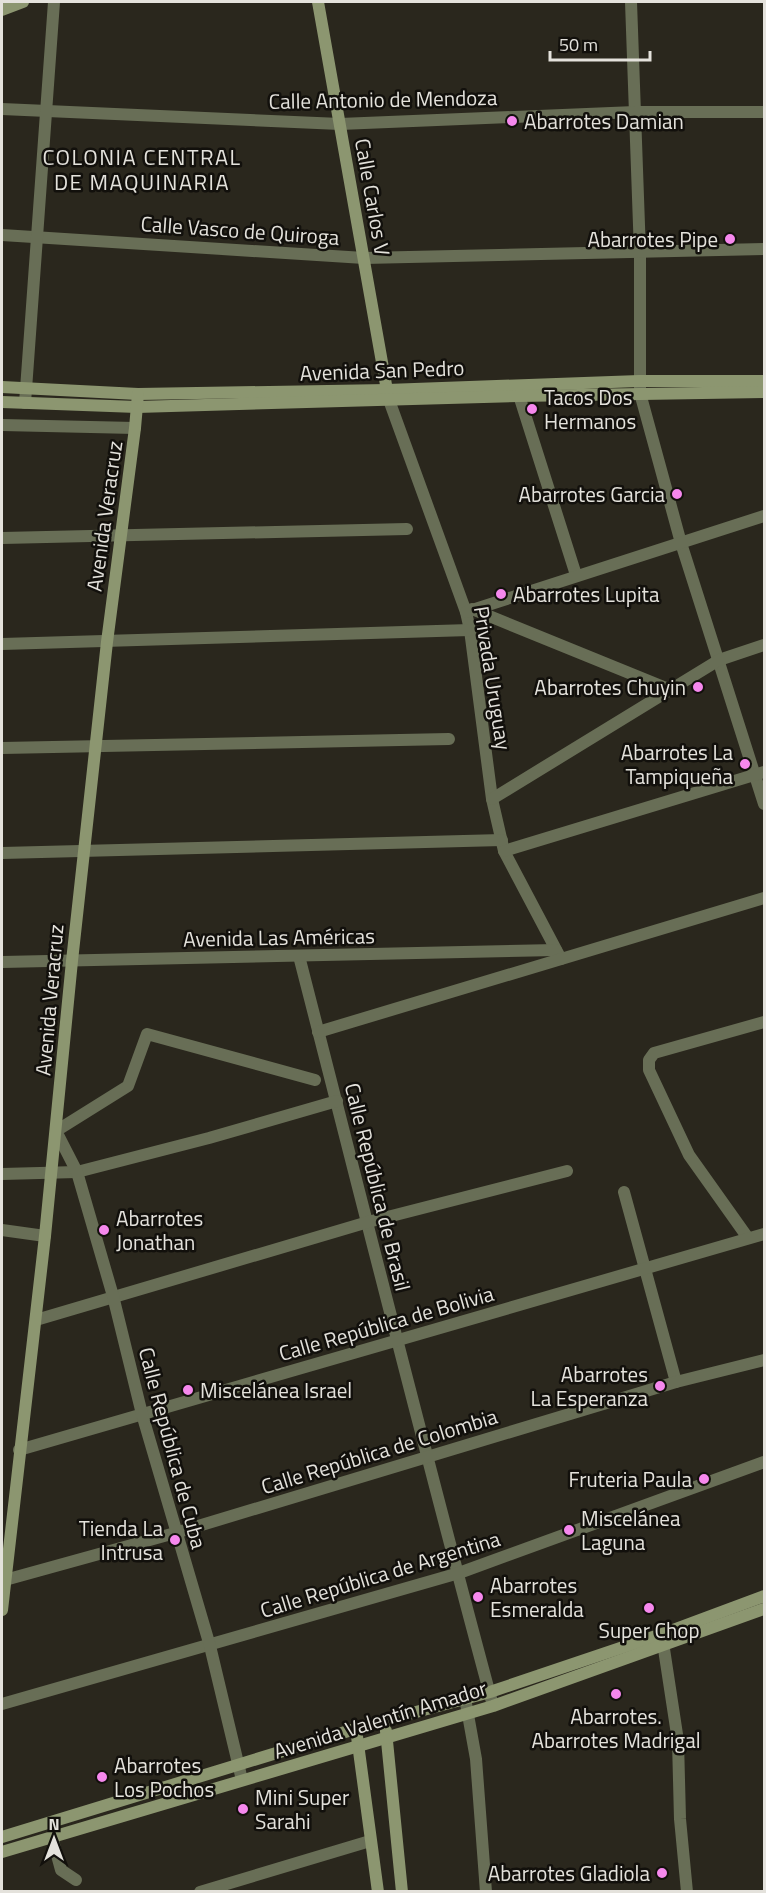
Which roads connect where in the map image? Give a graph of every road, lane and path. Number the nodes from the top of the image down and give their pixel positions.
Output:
1 (23, 2) edge
2 (54, 2) edge
3 (318, 2) edge
4 (631, 2) edge
5 (2, 10) edge
6 (2, 109) edge
7 (46, 112) junction
8 (635, 112) junction
9 (765, 112) edge
10 (340, 124) junction
11 (2, 235) edge
12 (36, 237) junction
13 (765, 249) edge
14 (640, 253) junction
15 (364, 258) junction
16 (765, 381) edge
17 (2, 387) edge
18 (640, 387) junction
19 (27, 388) junction
20 (517, 390) junction
21 (765, 392) edge
22 (138, 394) junction
23 (388, 395) junction
24 (2, 402) edge
25 (25, 403) junction
26 (137, 407) junction
27 (2, 425) edge
28 (135, 428) junction
29 (765, 516) edge
30 (407, 529) dead end
31 (121, 535) junction
32 (2, 538) edge
33 (681, 543) junction
34 (576, 575) junction
35 (469, 610) junction
36 (470, 630) junction
37 (107, 642) junction
38 (2, 644) edge
39 (765, 645) edge
40 (719, 660) junction
41 (671, 690) junction
42 (449, 739) dead end
43 (96, 747) junction
44 (2, 748) edge
45 (760, 773) edge
46 (492, 799) junction
47 (765, 804) edge
48 (503, 846) junction
49 (84, 851) junction
50 (2, 853) edge
51 (765, 898) edge
52 (559, 954) junction
53 (298, 956) junction
54 (72, 961) junction
55 (2, 962) edge
56 (765, 1022) edge
57 (318, 1032) junction
58 (315, 1080) dead end
59 (337, 1101) junction
60 (56, 1131) junction
61 (567, 1171) dead end
62 (77, 1172) junction
63 (51, 1173) junction
64 (2, 1174) edge
65 (624, 1192) dead end
66 (368, 1222) junction
67 (2, 1230) edge
68 (765, 1234) edge
69 (45, 1236) junction
70 (748, 1238) junction
71 (644, 1269) junction
72 (112, 1296) junction
73 (36, 1320) junction
74 (395, 1340) junction
75 (765, 1360) edge
76 (676, 1382) junction
77 (142, 1414) junction
78 (19, 1450) junction
79 (428, 1456) junction
80 (765, 1462) edge
81 (175, 1533) junction
82 (459, 1573) junction
83 (5, 1580) junction
84 (2, 1595) edge
85 (765, 1596) edge
86 (765, 1609) edge
87 (2, 1610) edge
88 (663, 1640) junction
89 (210, 1646) junction
90 (489, 1692) junction
91 (465, 1698) junction
92 (2, 1704) edge
93 (494, 1706) junction
94 (469, 1714) junction
95 (384, 1721) junction
96 (356, 1729) junction
97 (388, 1738) junction
98 (359, 1747) junction
99 (238, 1766) junction
100 (242, 1780) junction
101 (2, 1837) edge
102 (52, 1837) junction
103 (370, 1841) junction
104 (2, 1852) edge
105 (76, 1880) dead end
106 (200, 1892) edge
107 (378, 1892) edge
108 (402, 1892) edge
109 (486, 1892) edge
110 (687, 1892) edge

1 - 5 main road
2 - 7 street
3 - 10 main road, Calle Carlos V
4 - 8 street
6 - 7 street, Calle Antonio de Mendoza
7 - 10 street, Calle Antonio de Mendoza
7 - 12 street
8 - 9 street, Calle Antonio de Mendoza
8 - 10 street, Calle Antonio de Mendoza
8 - 14 street
10 - 15 main road, Calle Carlos V
11 - 12 street, Calle Vasco de Quiroga
12 - 15 street, Calle Vasco de Quiroga
12 - 19 street
13 - 14 street, Calle Vasco de Quiroga
14 - 15 street, Calle Vasco de Quiroga
14 - 18 street
15 - 23 main road, Calle Carlos V
16 - 18 main road, Avenida San Pedro
17 - 19 main road, Avenida San Pedro
18 - 20 main road, Avenida San Pedro
18 - 21 main road, Avenida San Pedro
18 - 33 street
19 - 22 main road, Avenida San Pedro
19 - 25 street
20 - 23 main road, Avenida San Pedro
20 - 34 street
22 - 23 main road, Avenida San Pedro
22 - 26 main road, Avenida Veracruz
23 - 26 main road, Avenida San Pedro
23 - 35 street, Privada Uruguay
24 - 25 main road, Avenida San Pedro
25 - 26 main road, Avenida San Pedro
26 - 28 main road, Avenida Veracruz
27 - 28 street
28 - 31 main road, Avenida Veracruz
29 - 33 street
30 - 31 street
31 - 32 street
31 - 37 main road, Avenida Veracruz
33 - 34 street
33 - 40 street
34 - 35 street
35 - 36 street, Privada Uruguay
35 - 41 street
36 - 37 street
36 - 46 street, Privada Uruguay
37 - 38 street
37 - 43 main road, Avenida Veracruz
39 - 40 street
40 - 41 street
40 - 45 street
41 - 46 street
42 - 43 street
43 - 44 street
43 - 49 main road, Avenida Veracruz
45 - 47 street
45 - 48 street
46 - 48 street, Privada Uruguay
48 - 49 street
48 - 52 street, Privada Uruguay
49 - 50 street
49 - 54 main road, Avenida Veracruz
51 - 52 street
52 - 53 street, Avenida Las Américas
52 - 57 street
53 - 54 street, Avenida Las Américas
53 - 57 street, Calle República de Brasil
54 - 55 street, Avenida Las Américas
54 - 60 main road, Avenida Veracruz
56 - 70 street
57 - 59 street, Calle República de Brasil
58 - 60 street
59 - 62 street
59 - 66 street, Calle República de Brasil
60 - 62 street, Calle República de Cuba
60 - 63 main road, Avenida Veracruz
61 - 66 street
62 - 63 street
62 - 72 street, Calle República de Cuba
63 - 64 street
63 - 69 main road, Avenida Veracruz
65 - 71 street
66 - 72 street
66 - 74 street, Calle República de Brasil
67 - 69 street
68 - 70 street, Calle República de Bolivia
69 - 73 main road, Avenida Veracruz
70 - 71 street, Calle República de Bolivia
71 - 74 street, Calle República de Bolivia
71 - 76 street
72 - 73 street
72 - 77 street, Calle República de Cuba
73 - 78 main road, Avenida Veracruz
74 - 77 street, Calle República de Bolivia
74 - 79 street, Calle República de Brasil
75 - 76 street, Calle República de Colombia
76 - 79 street, Calle República de Colombia
77 - 78 street, Calle República de Bolivia
77 - 81 street, Calle República de Cuba
78 - 83 main road, Avenida Veracruz
79 - 81 street, Calle República de Colombia
79 - 82 street, Calle República de Brasil
80 - 82 street, Calle República de Argentina
81 - 83 street, Calle República de Colombia
81 - 89 street, Calle República de Cuba
82 - 89 street, Calle República de Argentina
82 - 90 street, Calle República de Brasil
83 - 84 main road, Avenida Veracruz
84 - 87 main road, Avenida Veracruz
85 - 88 main road, Avenida Valentín Amador
86 - 88 main road, Avenida Valentín Amador
88 - 90 main road, Avenida Valentín Amador
88 - 93 main road, Avenida Valentín Amador
88 - 110 street
89 - 92 street, Calle República de Argentina
89 - 99 street, Calle República de Cuba
90 - 91 main road, Avenida Valentín Amador
90 - 93 street, Calle República de Brasil
91 - 94 street
91 - 95 main road, Avenida Valentín Amador
93 - 94 main road, Avenida Valentín Amador
94 - 97 main road, Avenida Valentín Amador
94 - 109 street
95 - 96 main road, Avenida Valentín Amador
95 - 97 main road
96 - 98 main road
96 - 99 main road, Avenida Valentín Amador
97 - 98 main road, Avenida Valentín Amador
97 - 108 main road
98 - 100 main road, Avenida Valentín Amador
98 - 103 main road
99 - 100 street, Calle República de Cuba
99 - 101 main road, Avenida Valentín Amador
100 - 102 main road, Avenida Valentín Amador
102 - 104 main road, Avenida Valentín Amador
102 - 105 street
103 - 106 street
103 - 107 main road

